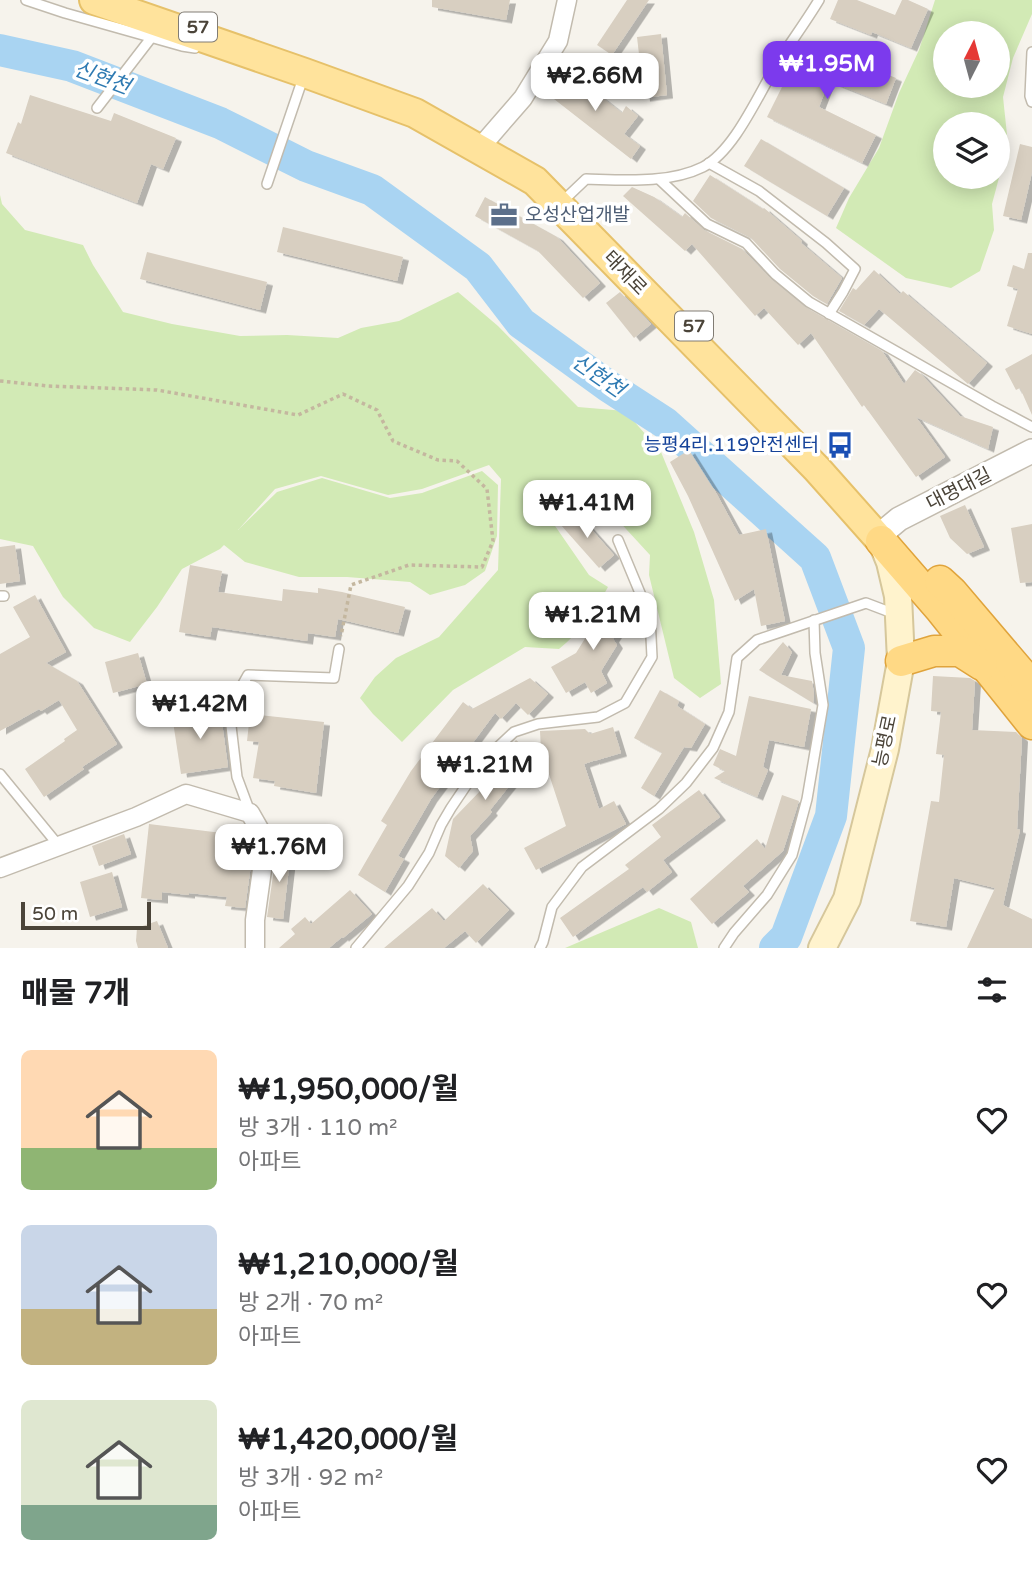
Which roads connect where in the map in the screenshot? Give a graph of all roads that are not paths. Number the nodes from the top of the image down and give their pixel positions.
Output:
1 (26, 0) edge
2 (94, 0) edge
3 (119, 0) edge
4 (567, 0) edge
5 (819, 0) edge
6 (151, 38) junction
7 (242, 52) junction
8 (1032, 52) edge
9 (305, 73) junction
10 (1032, 102) edge
11 (97, 108) dead end
12 (484, 143) junction
13 (709, 163) junction
14 (659, 178) junction
15 (267, 184) dead end
16 (565, 199) junction
17 (829, 314) junction
18 (1032, 427) edge
19 (1032, 451) edge
20 (884, 535) junction
21 (618, 540) dead end
22 (899, 615) junction
23 (814, 620) junction
24 (339, 649) road end
25 (901, 661) junction
26 (988, 668) junction
27 (1032, 686) edge
28 (1032, 724) edge
29 (0, 774) edge
30 (250, 813) junction
31 (59, 846) junction
32 (0, 868) edge
33 (255, 948) edge
34 (356, 948) edge
35 (540, 948) edge
36 (724, 948) edge
37 (822, 948) edge

1 - 6 lane
2 - 7 main road, 태재로 / 57
3 - 12 main road, 태재로 / 57
4 - 12 street
5 - 13 lane
6 - 7 lane
6 - 11 lane
7 - 9 main road, 태재로 / 57
8 - 10 lane
9 - 15 lane
9 - 20 main road, 태재로 / 57
12 - 16 main road, 태재로 / 57
13 - 14 lane
13 - 17 lane
14 - 16 lane
14 - 17 lane
16 - 20 main road, 태재로 / 57
17 - 18 lane
19 - 20 street, 대명대길
20 - 22 main road, 능평로
20 - 26 highway, 태재로 / 57
20 - 27 highway, 태재로 / 57
21 - 34 lane
22 - 23 lane
22 - 25 main road, 능평로
23 - 35 lane
23 - 36 lane
24 - 30 lane
25 - 26 highway
25 - 37 main road, 능평로
26 - 28 highway, 태재로 / 57
29 - 31 lane
30 - 31 street
30 - 33 street
31 - 32 street

